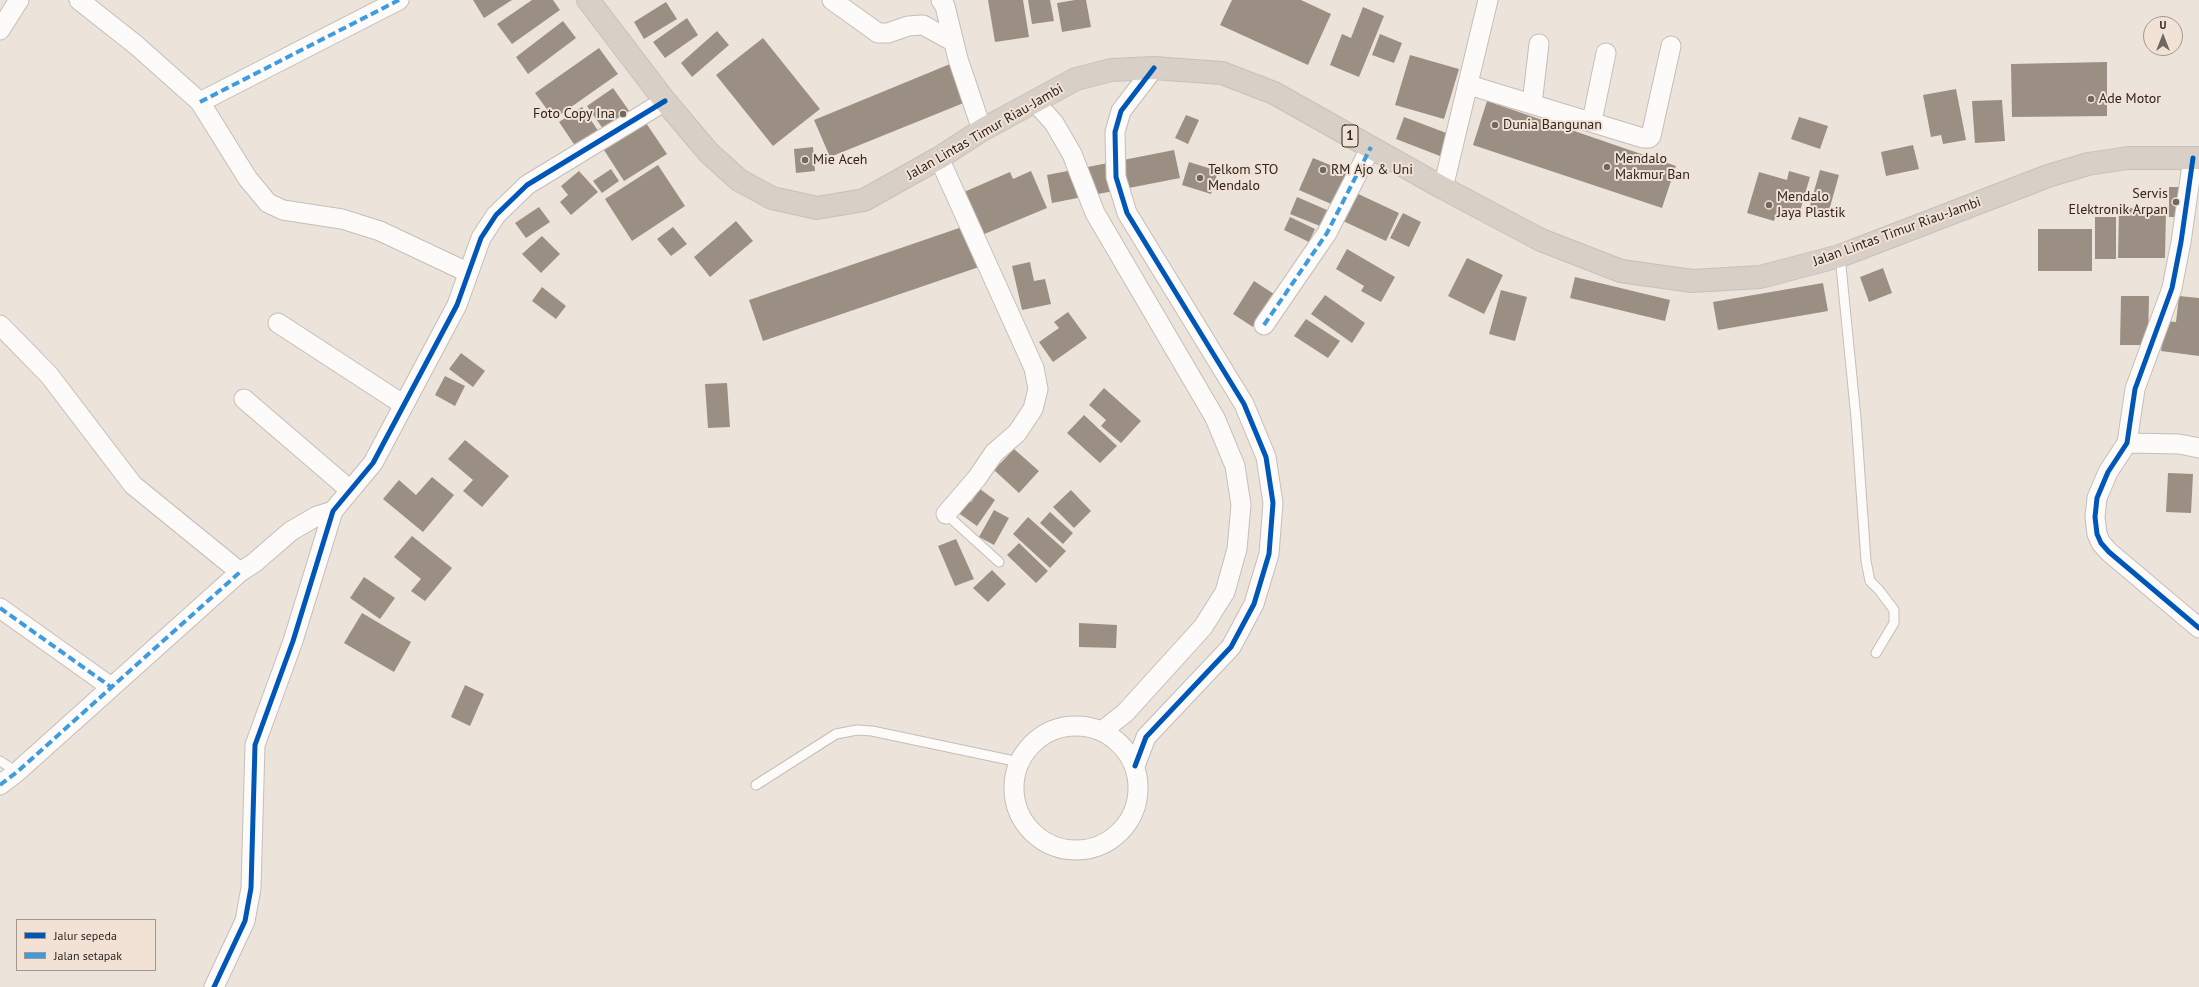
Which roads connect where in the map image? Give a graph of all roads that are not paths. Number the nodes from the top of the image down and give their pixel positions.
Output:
1 (19, 0) edge
2 (79, 0) edge
3 (399, 0) edge
4 (588, 0) edge
5 (832, 0) edge
6 (941, 0) edge
7 (1488, 0) edge
8 (0, 30) edge
9 (954, 42) junction
10 (1539, 44) dead end
11 (1671, 46) dead end
12 (1606, 53) dead end
13 (1154, 68) junction
14 (1469, 85) junction
15 (665, 101) junction
16 (200, 102) junction
17 (1035, 102) junction
18 (1532, 104) junction
19 (1592, 121) junction
20 (982, 130) junction
21 (1371, 147) junction
22 (939, 158) junction
23 (2196, 158) edge
24 (1443, 188) junction
25 (1840, 256) junction
26 (467, 272) junction
27 (278, 323) dead end
28 (0, 325) edge
29 (1264, 325) dead end
30 (244, 399) dead end
31 (404, 405) junction
32 (2127, 443) junction
33 (2199, 448) edge
34 (350, 490) junction
35 (333, 511) junction
36 (946, 514) joint
37 (999, 562) dead end
38 (240, 572) junction
39 (0, 608) edge
40 (2199, 628) edge
41 (1876, 653) dead end
42 (111, 687) junction
43 (1102, 730) junction
44 (0, 761) edge
45 (1018, 762) junction
46 (1135, 766) junction
47 (17, 772) junction
48 (0, 785) edge
49 (756, 785) dead end
50 (214, 987) edge

1 - 8 street
2 - 16 street
3 - 16 street
4 - 15 highway, Jalan Lintas Timur Riau-Jambi / 1
5 - 9 street
6 - 9 street
7 - 14 street
9 - 20 street
10 - 18 street
11 - 19 street
12 - 19 street
13 - 17 highway, Jalan Lintas Timur Riau-Jambi / 1
13 - 21 highway, Jalan Lintas Timur Riau-Jambi / 1
13 - 46 street
14 - 18 street
14 - 24 street
15 - 22 highway, Jalan Lintas Timur Riau-Jambi / 1
15 - 26 street
16 - 26 street
17 - 20 highway, Jalan Lintas Timur Riau-Jambi / 1
17 - 43 street
18 - 19 street
20 - 22 highway, Jalan Lintas Timur Riau-Jambi / 1
21 - 24 highway, Jalan Lintas Timur Riau-Jambi / 1
21 - 29 street
22 - 36 street
23 - 25 highway, Jalan Lintas Timur Riau-Jambi / 1
23 - 32 street
24 - 25 highway, Jalan Lintas Timur Riau-Jambi / 1
25 - 41 lane
26 - 31 street
27 - 31 street
28 - 38 street
30 - 34 street
31 - 34 street
32 - 33 street
32 - 40 street
34 - 35 street
35 - 38 street
35 - 50 street
36 - 37 lane
38 - 42 street
39 - 42 street
42 - 47 street
43 - 45 street
43 - 46 street
44 - 47 lane
45 - 46 street
45 - 49 lane
47 - 48 street

